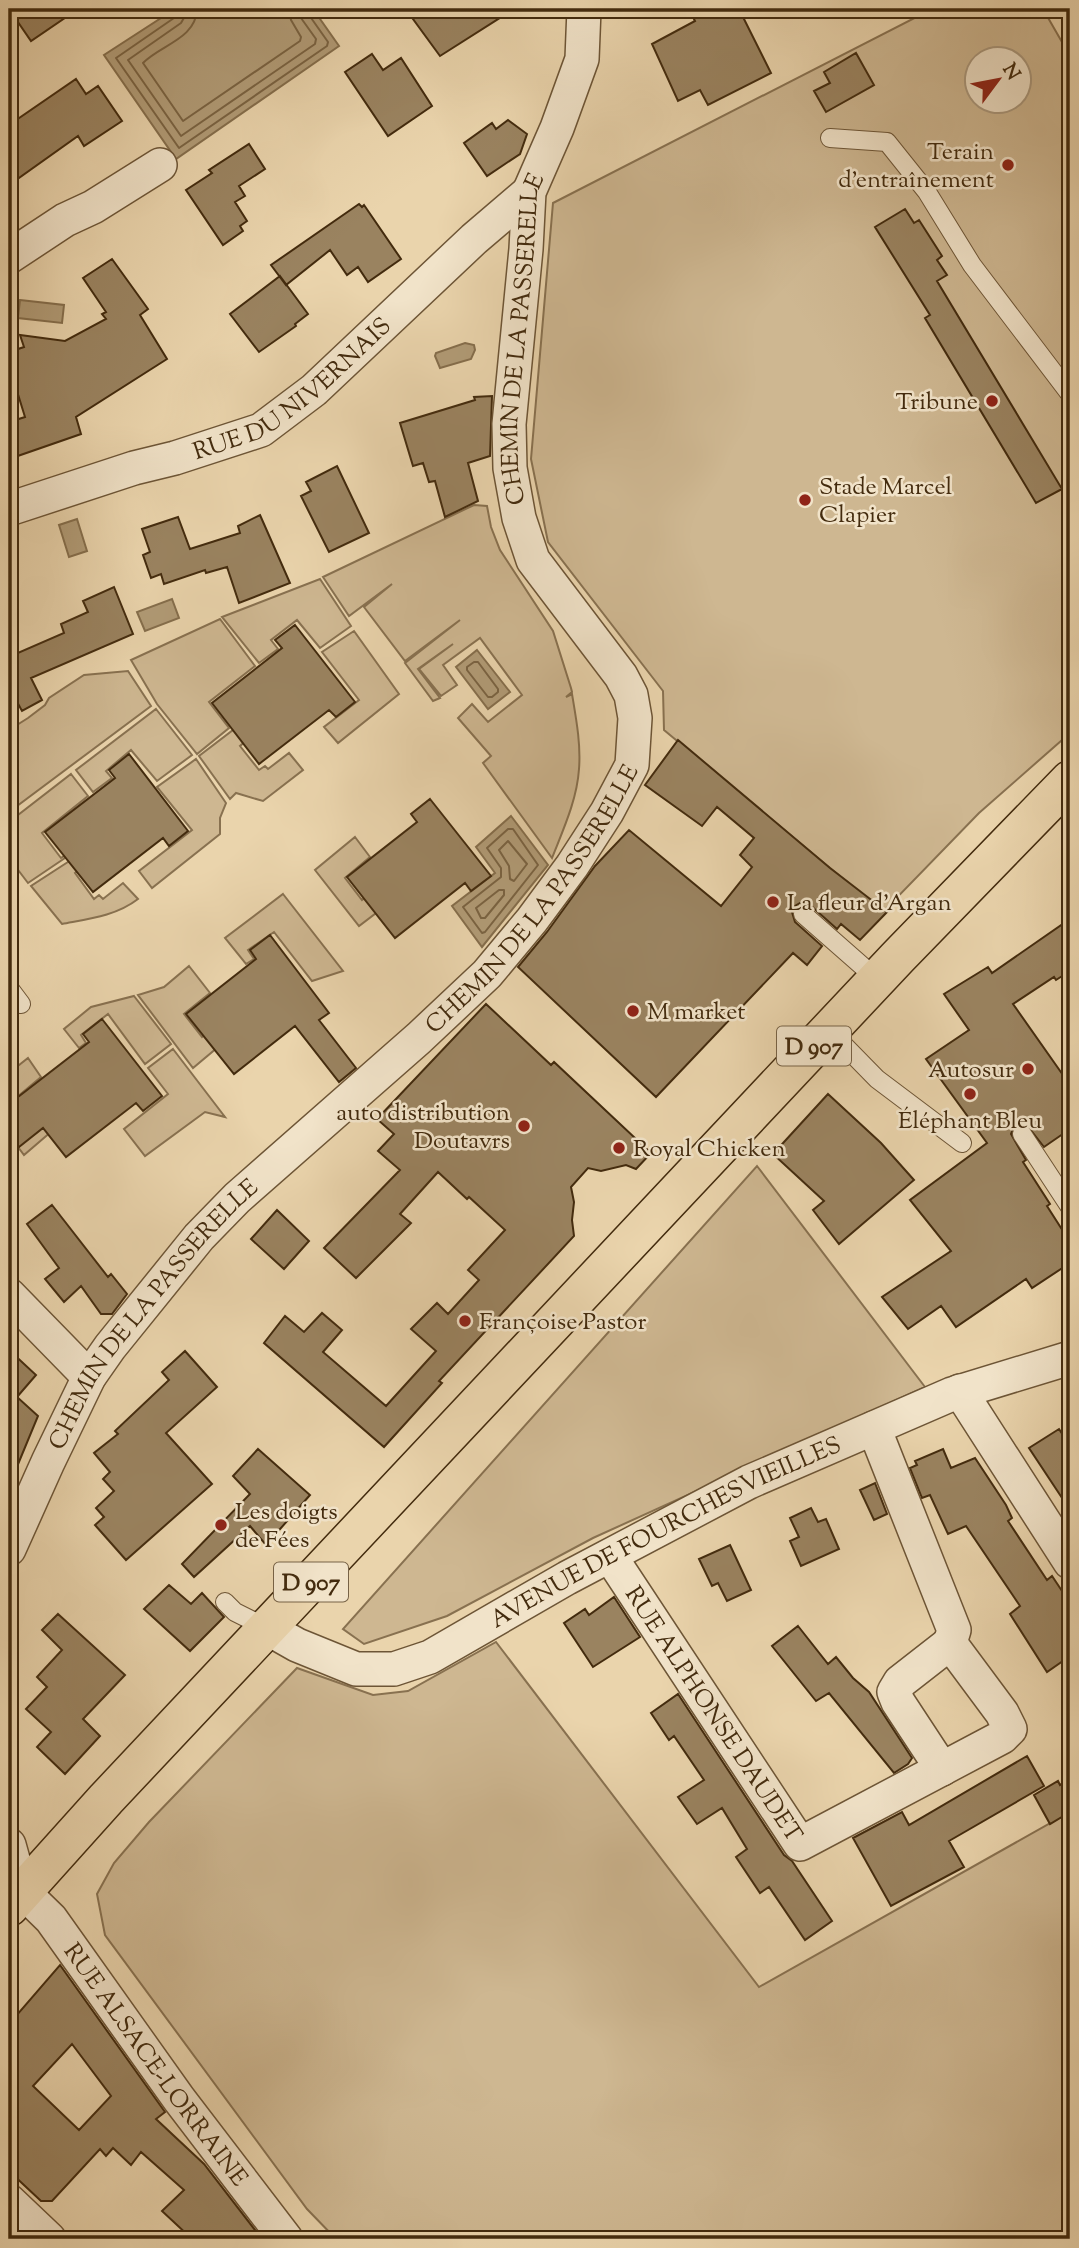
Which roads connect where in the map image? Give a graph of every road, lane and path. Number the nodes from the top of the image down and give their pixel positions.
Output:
1 (584, 9) edge
2 (830, 138) dead end
3 (160, 164) dead end
4 (529, 192) junction
5 (9, 257) edge
6 (1070, 394) edge
7 (9, 509) edge
8 (1070, 780) edge
9 (803, 914) dead end
10 (877, 979) junction
11 (9, 988) edge
12 (21, 1004) dead end
13 (829, 1030) junction
14 (1022, 1134) dead end
15 (962, 1143) dead end
16 (1070, 1207) edge
17 (9, 1295) edge
18 (1070, 1358) edge
19 (89, 1377) junction
20 (960, 1391) junction
21 (874, 1427) junction
22 (9, 1549) edge
23 (610, 1556) junction
24 (1070, 1562) edge
25 (225, 1602) dead end
26 (267, 1628) junction
27 (951, 1634) junction
28 (942, 1769) junction
29 (9, 1845) edge
30 (13, 1892) edge
31 (9, 2201) edge
32 (40, 2236) edge
33 (286, 2239) edge

1 - 4 street, CHEMIN DE LA PASSERELLE
2 - 6 lane
3 - 5 street
4 - 7 street, RUE DU NIVERNAIS
4 - 19 street, CHEMIN DE LA PASSERELLE
8 - 10 main road, D 907
9 - 10 lane
10 - 13 main road, D 907
11 - 12 lane
13 - 15 lane
13 - 26 main road, D 907
14 - 16 lane
17 - 19 street
18 - 20 street, AVENUE DE FOURCHESVIEILLES
19 - 22 street, CHEMIN DE LA PASSERELLE
20 - 21 street, AVENUE DE FOURCHESVIEILLES
20 - 24 street
21 - 23 street, AVENUE DE FOURCHESVIEILLES
21 - 27 street, RUE ALPHONSE DAUDET
23 - 26 street, AVENUE DE FOURCHESVIEILLES
23 - 28 street, RUE ALPHONSE DAUDET
25 - 26 lane
26 - 30 main road, D 907
27 - 28 street
27 - 28 street, RUE ALPHONSE DAUDET
29 - 30 street
30 - 33 street, RUE ALSACE-LORRAINE
31 - 32 street

